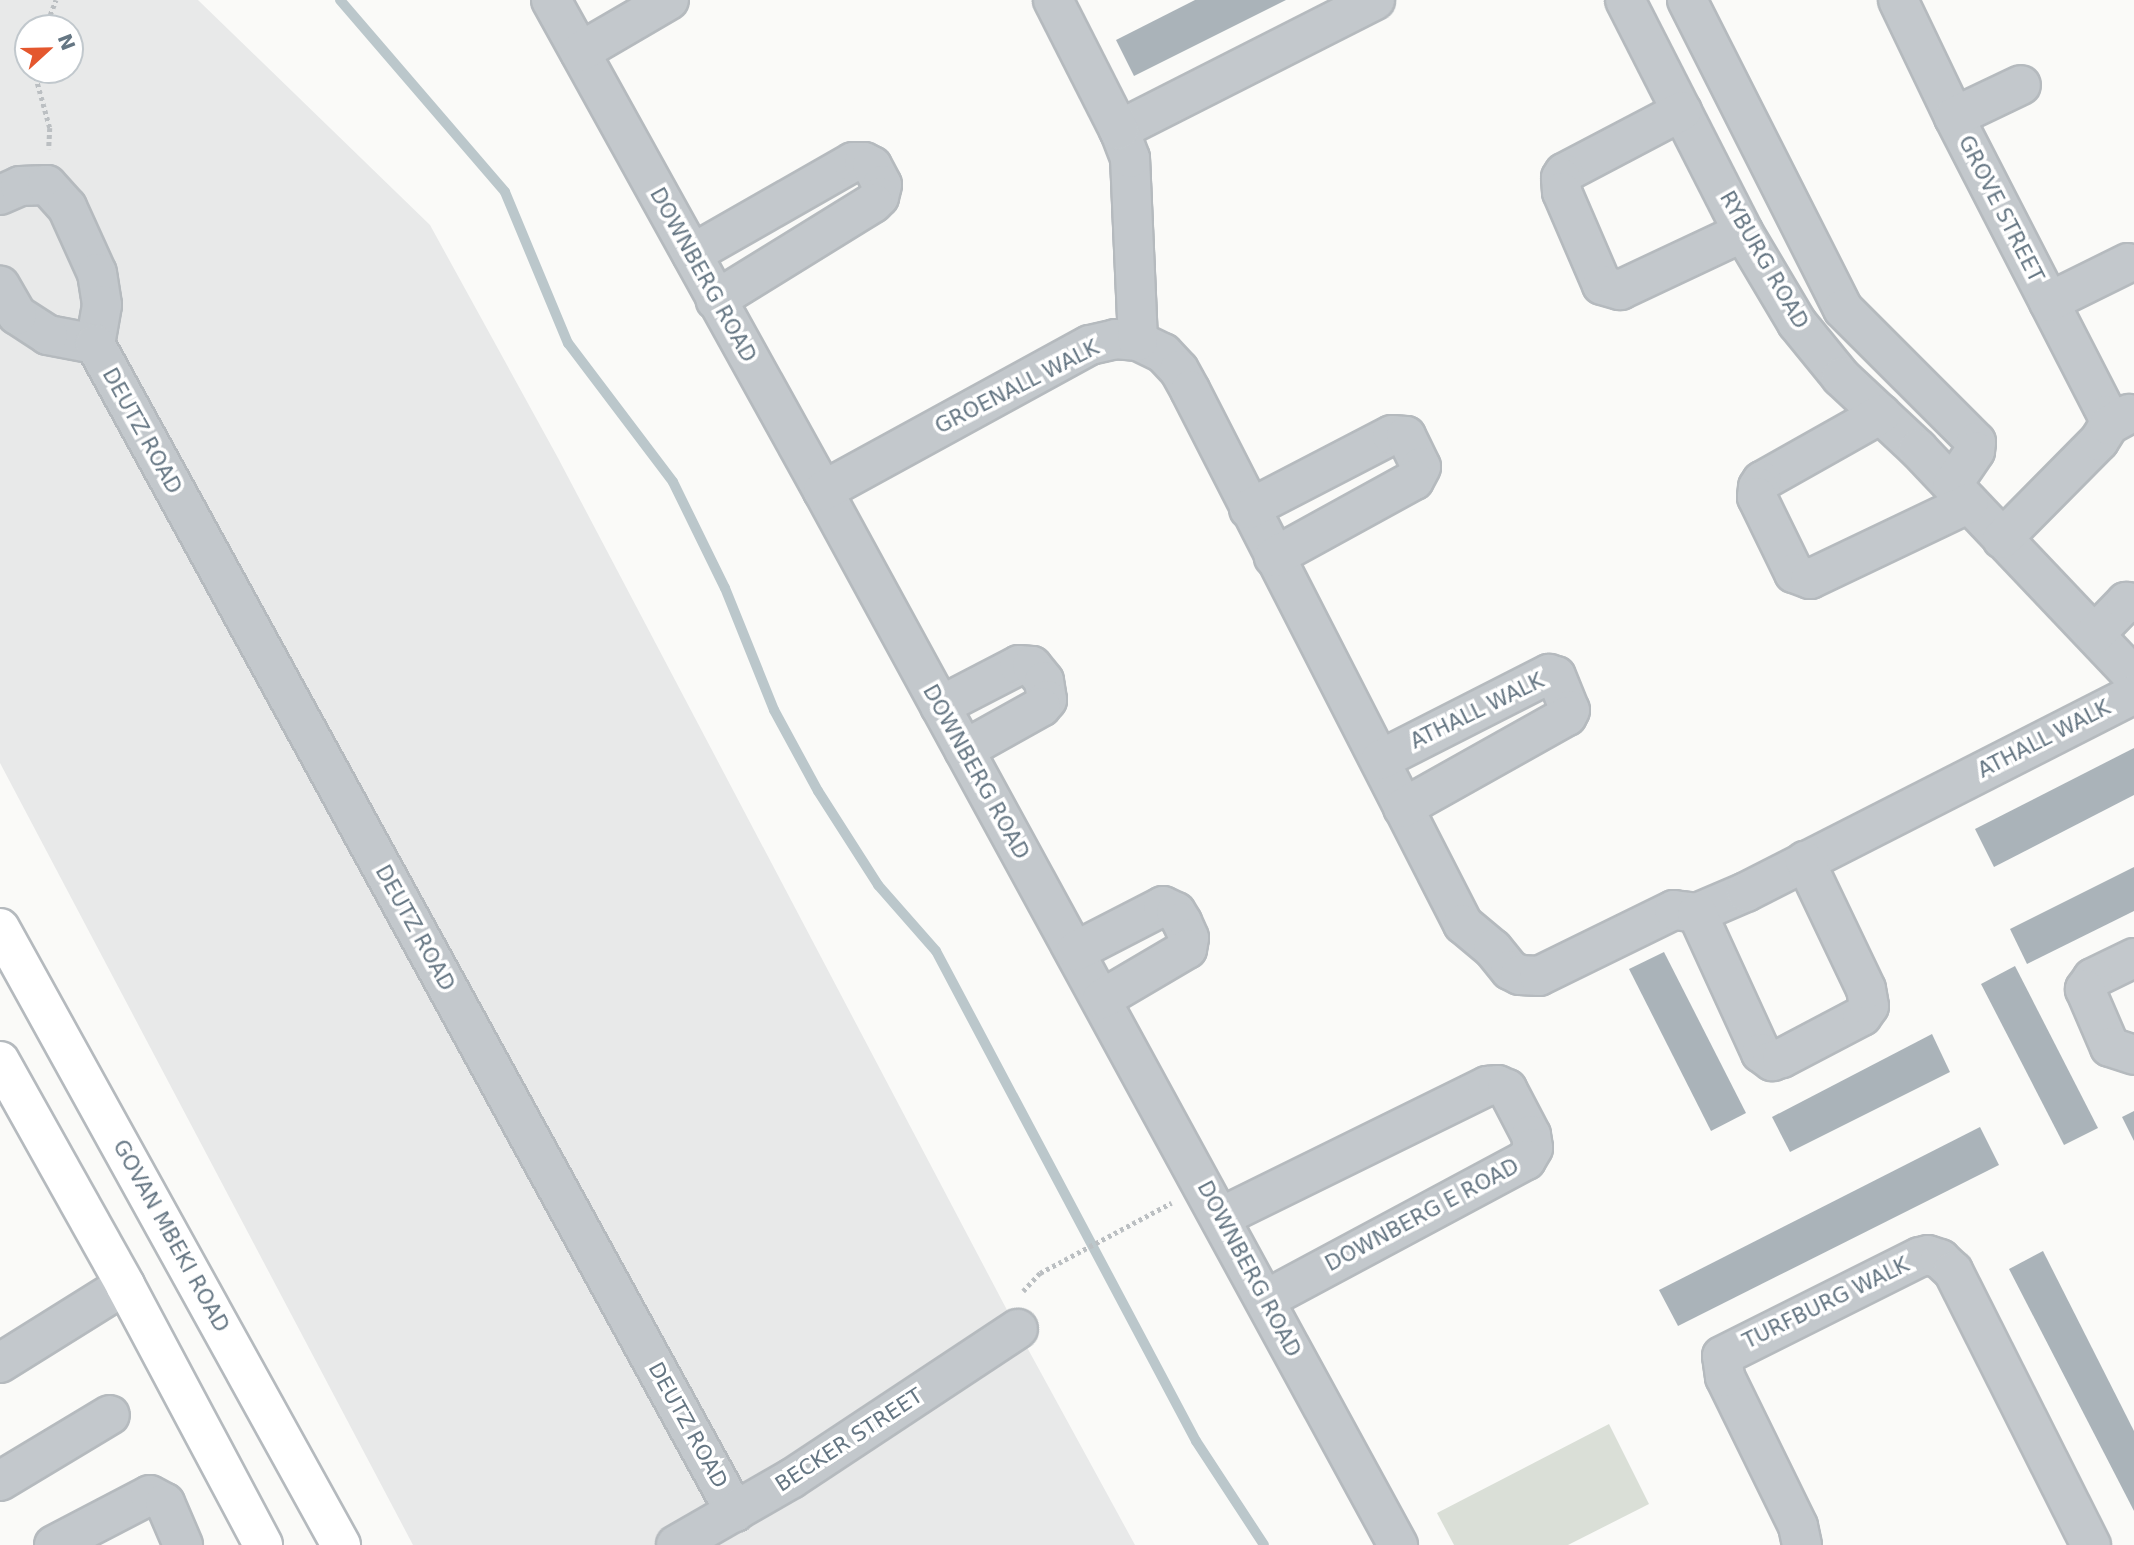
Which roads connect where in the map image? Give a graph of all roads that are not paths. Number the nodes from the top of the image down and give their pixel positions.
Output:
1 (669, 0) edge
2 (1053, 0) edge
3 (1375, 0) edge
4 (1625, 0) edge
5 (1687, 0) edge
6 (1898, 0) edge
7 (556, 2) edge
8 (580, 52) junction
9 (2021, 85) dead end
10 (1682, 111) junction
11 (1954, 117) junction
12 (1119, 130) junction
13 (0, 195) edge
14 (1744, 232) junction
15 (692, 254) junction
16 (2128, 263) dead end
17 (0, 285) edge
18 (716, 300) junction
19 (2049, 302) junction
20 (1139, 341) junction
21 (95, 344) junction
22 (1881, 414) junction
23 (2121, 418) edge
24 (823, 491) junction
25 (1960, 494) junction
26 (1249, 509) junction
27 (2002, 539) junction
28 (1275, 557) junction
29 (2134, 603) edge
30 (2095, 634) junction
31 (2134, 677) edge
32 (2134, 694) edge
33 (940, 706) junction
34 (964, 750) junction
35 (1380, 760) junction
36 (1403, 808) junction
37 (1805, 862) junction
38 (1697, 913) junction
39 (0, 928) edge
40 (1076, 951) junction
41 (2134, 958) edge
42 (1102, 999) junction
43 (2134, 1055) edge
44 (0, 1061) edge
45 (1221, 1217) junction
46 (125, 1285) junction
47 (1265, 1300) junction
48 (1018, 1329) dead end
49 (0, 1363) edge
50 (110, 1415) dead end
51 (0, 1481) edge
52 (735, 1512) junction
53 (54, 1545) edge
54 (183, 1545) edge
55 (263, 1545) edge
56 (341, 1545) edge
57 (676, 1545) edge
58 (1398, 1545) edge
59 (1802, 1545) edge
60 (2091, 1545) edge

1 - 8 street
2 - 12 street
3 - 12 street
4 - 10 street, RYBURG ROAD
5 - 25 street, RYBURG ROAD
6 - 11 street, GROVE STREET
7 - 8 street, DOWNBERG ROAD
8 - 15 street, DOWNBERG ROAD
9 - 11 street, GROVE STREET
10 - 14 street, RYBURG ROAD
10 - 14 street
11 - 19 street, GROVE STREET
12 - 20 street
13 - 21 street, DEUTZ ROAD
14 - 22 street, RYBURG ROAD
15 - 18 street, DOWNBERG ROAD
15 - 18 street
16 - 19 street, GROVE STREET
17 - 21 street, DEUTZ ROAD
18 - 24 street, DOWNBERG ROAD
19 - 23 street, GROVE STREET
20 - 24 street, GROENALL WALK
20 - 26 street, ATHALL WALK
21 - 52 street, DEUTZ ROAD
22 - 25 street, RYBURG ROAD
22 - 25 street
23 - 27 street, GROVE STREET
24 - 33 street, DOWNBERG ROAD
25 - 27 street, RYBURG ROAD
26 - 28 street, ATHALL WALK
26 - 28 street
27 - 30 street, RYBURG ROAD
28 - 35 street, ATHALL WALK
29 - 30 street
30 - 31 street, RYBURG ROAD
32 - 37 street, ATHALL WALK
33 - 34 street, DOWNBERG ROAD
33 - 34 street
34 - 40 street, DOWNBERG ROAD
35 - 36 street, ATHALL WALK
35 - 36 street, ATHALL WALK
36 - 38 street, ATHALL WALK
37 - 38 street, ATHALL WALK
37 - 38 street
39 - 56 main road, GOVAN MBEKI ROAD
40 - 42 street, DOWNBERG ROAD
40 - 42 street
41 - 43 street
42 - 45 street, DOWNBERG ROAD
44 - 46 main road
45 - 47 street, DOWNBERG ROAD
45 - 47 street, DOWNBERG E ROAD
46 - 49 street
46 - 55 main road
47 - 58 street, DOWNBERG ROAD
48 - 52 street, BECKER STREET
50 - 51 street
52 - 57 street, BECKER STREET
53 - 54 street
59 - 60 street, TURFBURG WALK

